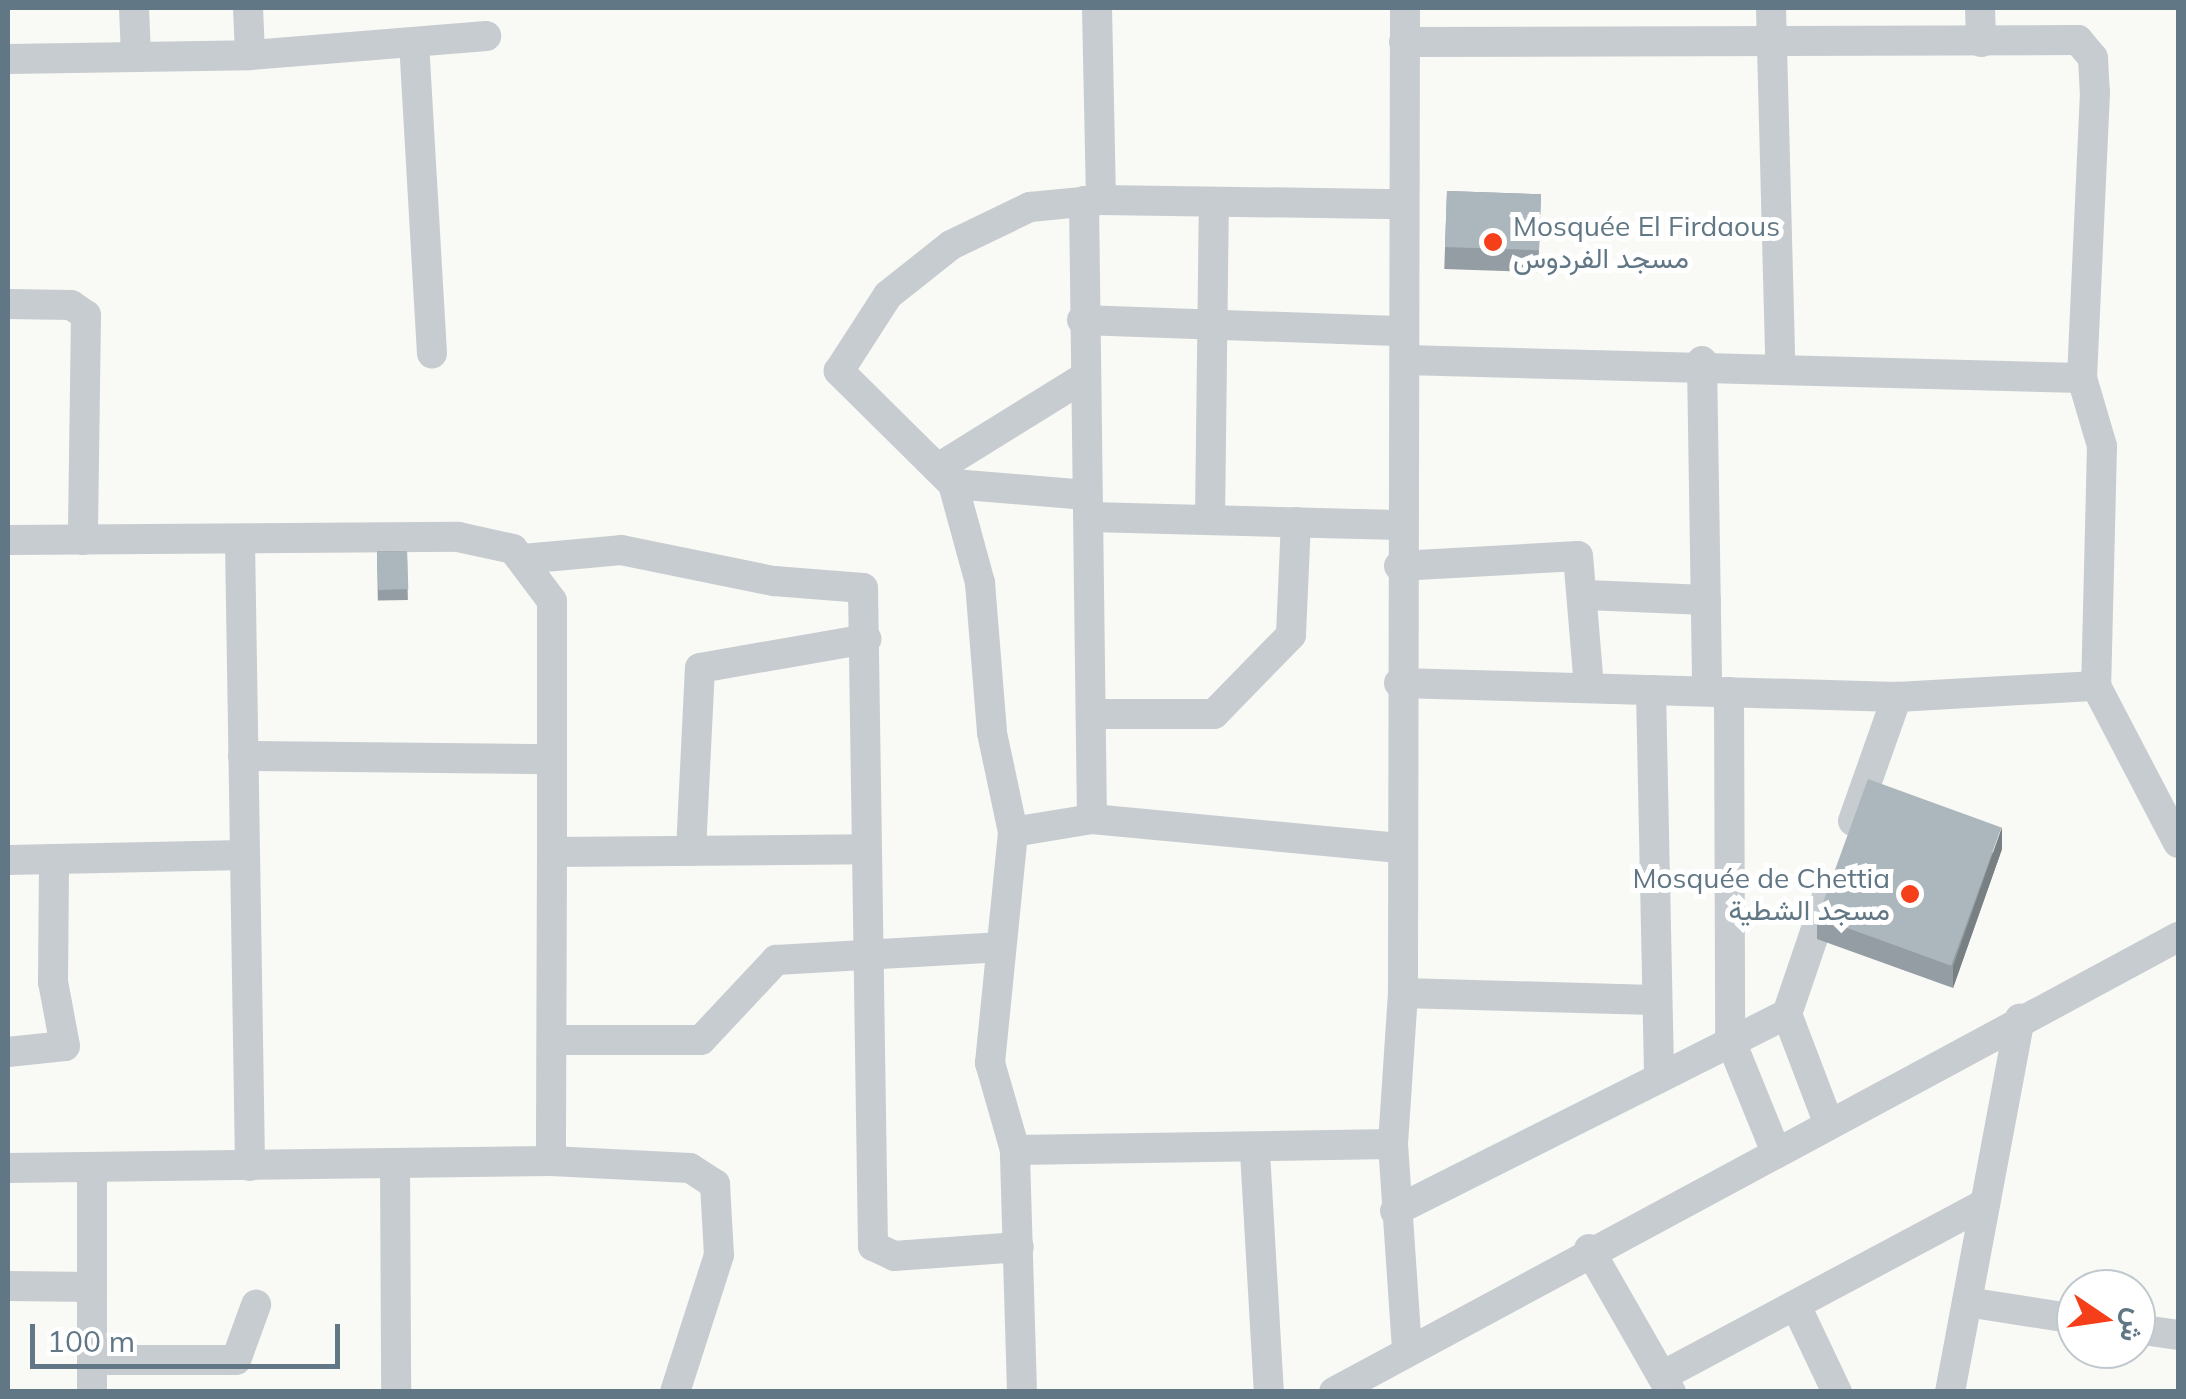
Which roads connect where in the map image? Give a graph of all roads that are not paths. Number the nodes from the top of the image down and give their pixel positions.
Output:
1 (134, 8) edge
2 (248, 8) edge
3 (1097, 8) edge
4 (1405, 8) edge
5 (1771, 8) edge
6 (1980, 8) edge
7 (486, 36) dead end
8 (414, 42) junction
9 (1404, 42) junction
10 (1981, 42) junction
11 (1771, 46) junction
12 (250, 55) junction
13 (136, 56) junction
14 (8, 59) edge
15 (1092, 201) junction
16 (1214, 202) junction
17 (1402, 204) junction
18 (8, 304) edge
19 (1082, 320) junction
20 (1212, 321) junction
21 (1405, 345) junction
22 (432, 353) dead end
23 (1702, 361) junction
24 (1780, 364) junction
25 (2082, 378) junction
26 (1080, 380) junction
27 (946, 476) junction
28 (1088, 506) junction
29 (1210, 520) junction
30 (1296, 522) junction
31 (1399, 525) junction
32 (8, 540) edge
33 (83, 540) junction
34 (240, 541) junction
35 (523, 560) junction
36 (1399, 566) junction
37 (1586, 594) junction
38 (1706, 600) junction
39 (867, 638) junction
40 (1400, 684) junction
41 (2096, 686) junction
42 (1588, 688) junction
43 (1652, 690) junction
44 (1718, 692) junction
45 (1897, 697) junction
46 (1091, 714) junction
47 (243, 756) junction
48 (552, 759) junction
49 (1092, 819) junction
50 (1014, 832) junction
51 (2178, 843) edge
52 (865, 848) junction
53 (1396, 848) junction
54 (691, 851) junction
55 (552, 852) junction
56 (244, 854) junction
57 (54, 859) junction
58 (8, 860) edge
59 (2178, 938) edge
60 (999, 947) junction
61 (866, 954) junction
62 (1403, 993) junction
63 (1654, 1000) junction
64 (1786, 1014) junction
65 (2020, 1018) junction
66 (1730, 1039) junction
67 (552, 1040) junction
68 (8, 1052) edge
69 (1659, 1071) junction
70 (1828, 1122) junction
71 (1392, 1144) junction
72 (1014, 1150) junction
73 (1775, 1150) junction
74 (1255, 1152) junction
75 (550, 1161) junction
76 (395, 1164) junction
77 (250, 1166) junction
78 (8, 1168) edge
79 (92, 1168) junction
80 (1981, 1206) junction
81 (1395, 1211) junction
82 (1020, 1248) junction
83 (1589, 1250) junction
84 (8, 1286) edge
85 (92, 1287) junction
86 (1967, 1302) junction
87 (256, 1305) dead end
88 (1798, 1310) junction
89 (2056, 1316) edge
90 (1407, 1352) junction
91 (92, 1360) junction
92 (1666, 1384) edge
93 (1346, 1388) edge
94 (92, 1392) edge
95 (396, 1392) edge
96 (675, 1392) edge
97 (1022, 1392) edge
98 (1269, 1392) edge
99 (1837, 1392) edge
100 (1950, 1392) edge

1 - 13 street
2 - 12 street
3 - 15 street
4 - 9 street
5 - 11 street
6 - 10 street
7 - 8 street
8 - 12 street
8 - 22 street
9 - 11 street
9 - 17 street
10 - 11 street
10 - 25 street
11 - 24 street
12 - 13 street
13 - 14 street
15 - 16 street
15 - 19 street
15 - 27 street
16 - 17 street
16 - 20 street
17 - 21 street
18 - 33 street
19 - 20 street
19 - 26 street
20 - 21 street
20 - 29 street
21 - 23 street
21 - 31 street
23 - 24 street
23 - 38 street
24 - 25 street
25 - 41 street
26 - 27 street
26 - 28 street
27 - 28 street
27 - 50 street
28 - 29 street
28 - 46 street
29 - 30 street
30 - 31 street
30 - 46 street
31 - 36 street
32 - 33 street
33 - 34 street
34 - 35 street
34 - 47 street
35 - 39 street
35 - 48 street
36 - 37 street
36 - 40 street
37 - 38 street
37 - 42 street
38 - 44 street
39 - 52 street
39 - 54 street
40 - 42 street
40 - 53 street
41 - 45 street
41 - 51 street
42 - 43 street
43 - 44 street
43 - 63 street
44 - 45 street
44 - 66 street
45 - 64 street
46 - 49 street
47 - 48 street
47 - 56 street
48 - 55 street
49 - 50 street
49 - 53 street
50 - 60 street
52 - 54 street
52 - 61 street
53 - 62 street
54 - 55 street
55 - 67 street
56 - 57 street
56 - 77 street
57 - 58 street
57 - 68 street
59 - 65 street
60 - 61 street
60 - 72 street
61 - 67 street
61 - 82 street
62 - 63 street
62 - 71 street
63 - 69 street
64 - 66 street
64 - 70 street
65 - 70 street
65 - 80 street
66 - 69 street
66 - 73 street
67 - 75 street
69 - 81 street
70 - 73 street
71 - 74 street
71 - 81 street
72 - 74 street
72 - 82 street
73 - 83 street
74 - 98 street
75 - 76 street
75 - 96 street
76 - 77 street
76 - 95 street
77 - 79 street
78 - 79 street
79 - 85 street
80 - 86 street
80 - 88 street
81 - 90 street
82 - 97 street
83 - 90 street
83 - 92 street
84 - 85 street
85 - 91 street
86 - 89 street
86 - 100 street
87 - 91 street
88 - 92 street
88 - 99 street
90 - 93 street
91 - 94 street

